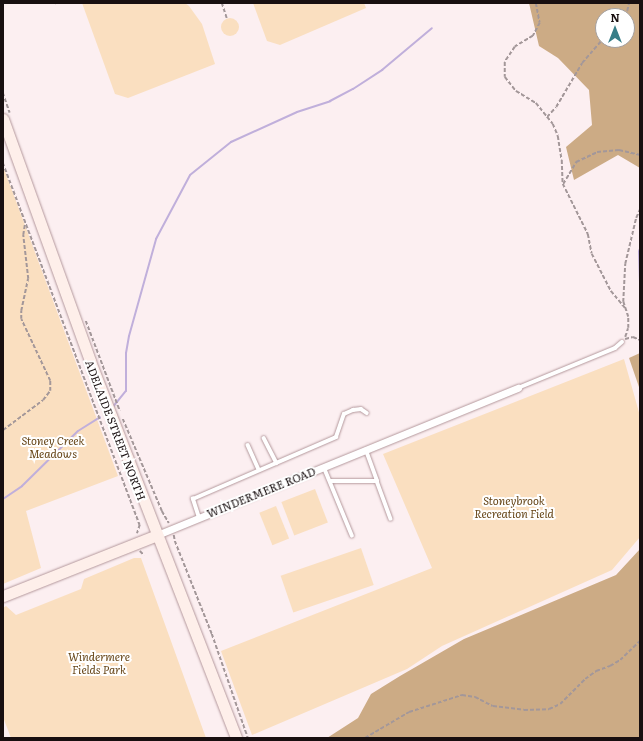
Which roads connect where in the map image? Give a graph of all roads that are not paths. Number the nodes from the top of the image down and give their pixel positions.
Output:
1 (7, 116) edge
2 (622, 342) road end
3 (518, 388) joint
4 (367, 413) dead end
5 (264, 438) dead end
6 (248, 445) dead end
7 (366, 450) junction
8 (277, 463) junction
9 (324, 467) junction
10 (259, 470) junction
11 (330, 481) junction
12 (377, 481) junction
13 (199, 518) junction
14 (391, 519) dead end
15 (157, 535) junction
16 (352, 535) dead end
17 (3, 596) edge
18 (236, 738) edge

1 - 15 main road, ADELAIDE STREET NORTH
2 - 3 lane
3 - 7 street, WINDERMERE ROAD
4 - 8 lane
5 - 8 lane
6 - 10 lane
7 - 9 street, WINDERMERE ROAD
7 - 12 lane
8 - 10 lane
9 - 11 lane
9 - 13 street, WINDERMERE ROAD
10 - 13 lane
11 - 12 lane
11 - 16 lane
12 - 14 lane
13 - 15 street, WINDERMERE ROAD
15 - 17 main road, WINDERMERE ROAD
15 - 18 main road, ADELAIDE STREET NORTH

